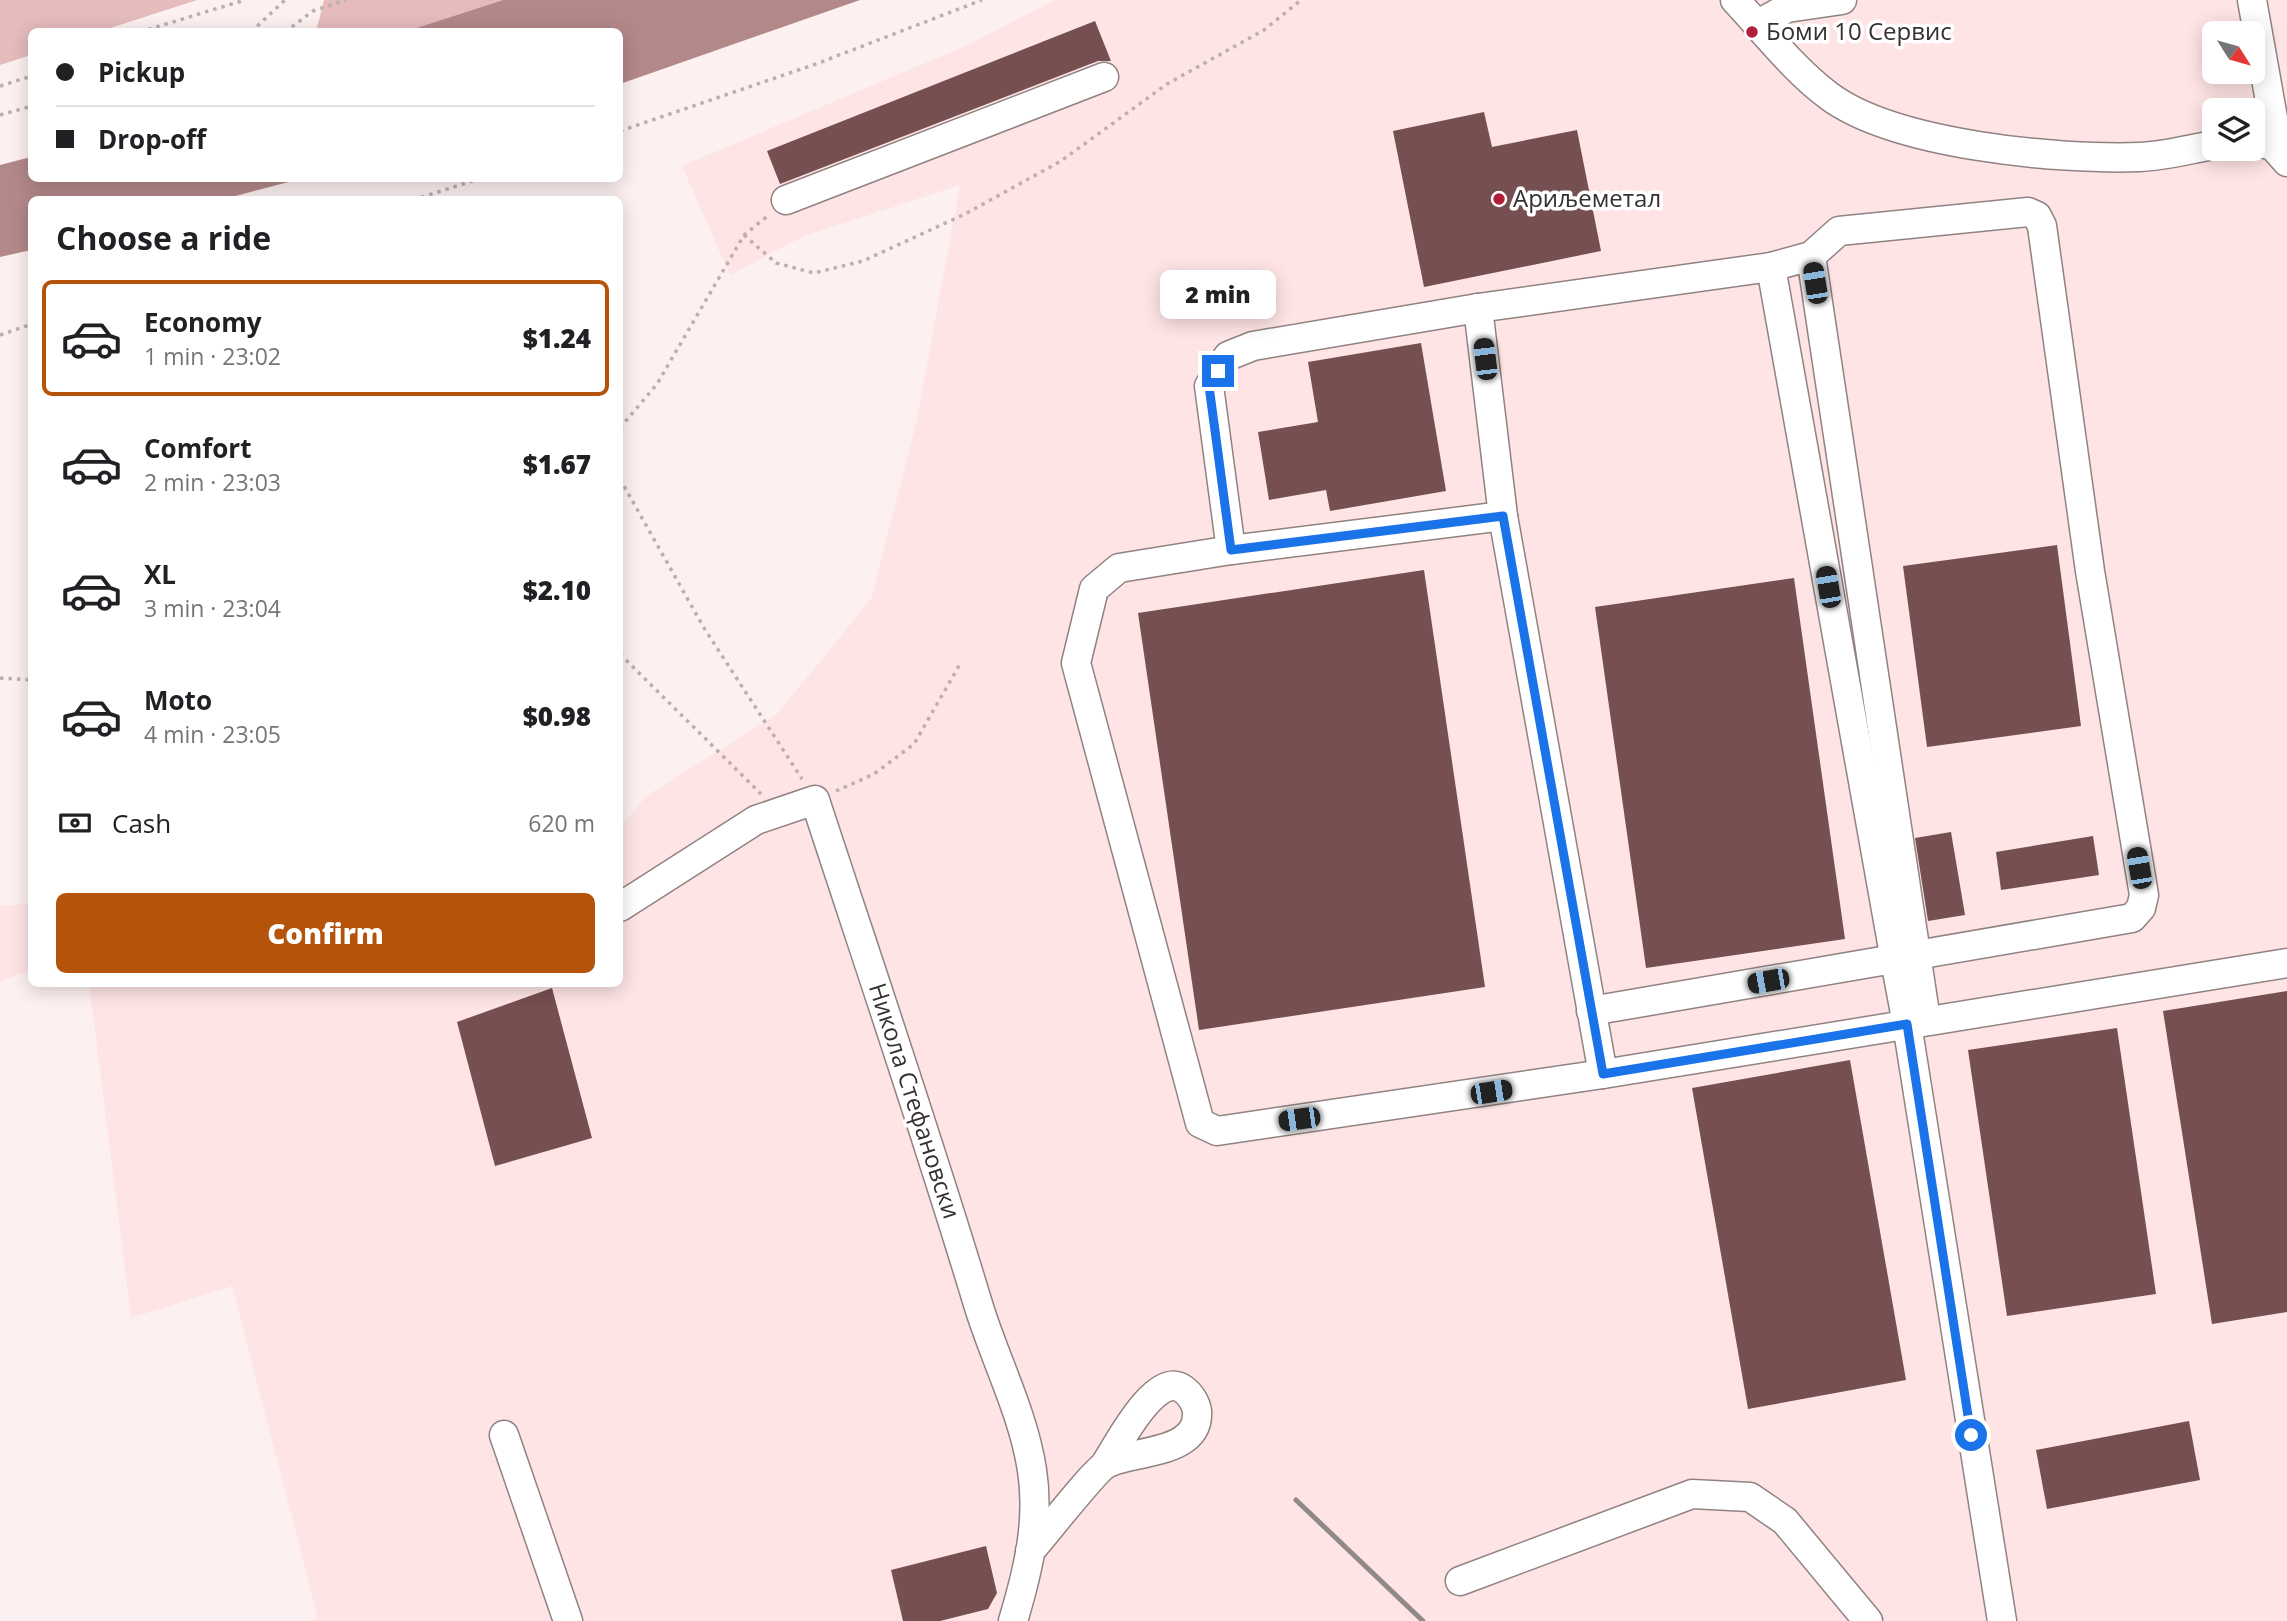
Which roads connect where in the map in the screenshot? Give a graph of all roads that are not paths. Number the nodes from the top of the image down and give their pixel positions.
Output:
1 (1735, 0) edge
2 (1842, 0) edge
3 (2252, 0) edge
4 (1758, 24) junction
5 (1104, 77) dead end
6 (2202, 147) edge
7 (2271, 149) edge
8 (786, 200) road end
9 (1811, 256) junction
10 (1771, 267) junction
11 (1478, 307) junction
12 (1503, 516) junction
13 (1231, 550) junction
14 (623, 905) edge
15 (1905, 958) junction
16 (2287, 962) edge
17 (1591, 1011) junction
18 (1917, 1022) junction
19 (1603, 1074) junction
20 (504, 1435) dead end
21 (1106, 1463) dead end
22 (1030, 1552) junction
23 (1460, 1581) dead end
24 (568, 1621) edge
25 (1013, 1621) edge
26 (1868, 1621) edge
27 (2002, 1621) edge

1 - 4 street
2 - 4 street
3 - 7 street
4 - 6 street
5 - 8 street
9 - 10 street
9 - 15 street
9 - 15 street
10 - 11 street
10 - 15 street
11 - 12 street
11 - 13 street
12 - 13 street
12 - 17 street
13 - 19 street
14 - 22 street, Никола Стефановски
15 - 17 street
15 - 18 street
16 - 18 street
17 - 19 street
18 - 19 street
18 - 27 street
20 - 24 street
21 - 22 street
22 - 25 street, Никола Стефановски
23 - 26 street

